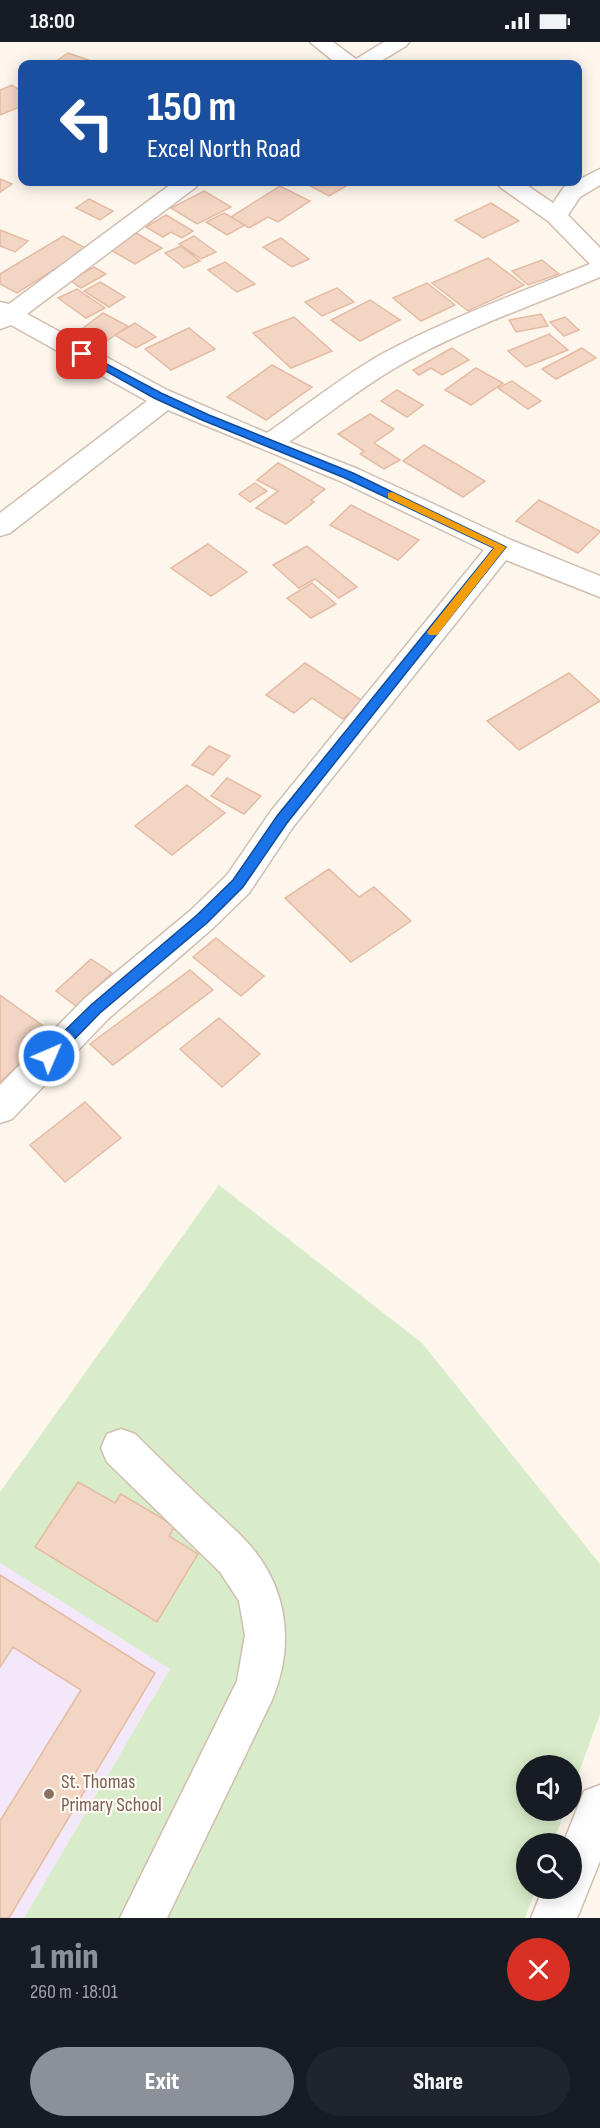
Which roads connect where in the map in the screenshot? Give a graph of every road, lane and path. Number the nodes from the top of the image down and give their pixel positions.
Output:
1 (320, 42) edge
2 (399, 42) edge
3 (345, 60) edge
4 (369, 60) edge
5 (600, 176) edge
6 (182, 186) edge
7 (514, 186) edge
8 (555, 216) junction
9 (600, 261) edge
10 (600, 268) edge
11 (4, 315) edge
12 (166, 399) junction
13 (271, 442) junction
14 (0, 527) edge
15 (501, 547) junction
16 (600, 587) edge
17 (0, 1108) edge
18 (122, 1448) dead end
19 (600, 1807) edge
20 (582, 1851) edge
21 (562, 1899) edge
22 (143, 1918) edge
23 (554, 1918) edge

1 - 3 street
2 - 4 street
5 - 8 street
6 - 11 street
7 - 8 street
8 - 9 street
10 - 13 street
11 - 12 street
12 - 13 street
12 - 14 street
13 - 15 street
15 - 16 street
15 - 17 street
18 - 22 street
19 - 20 street
21 - 23 street

